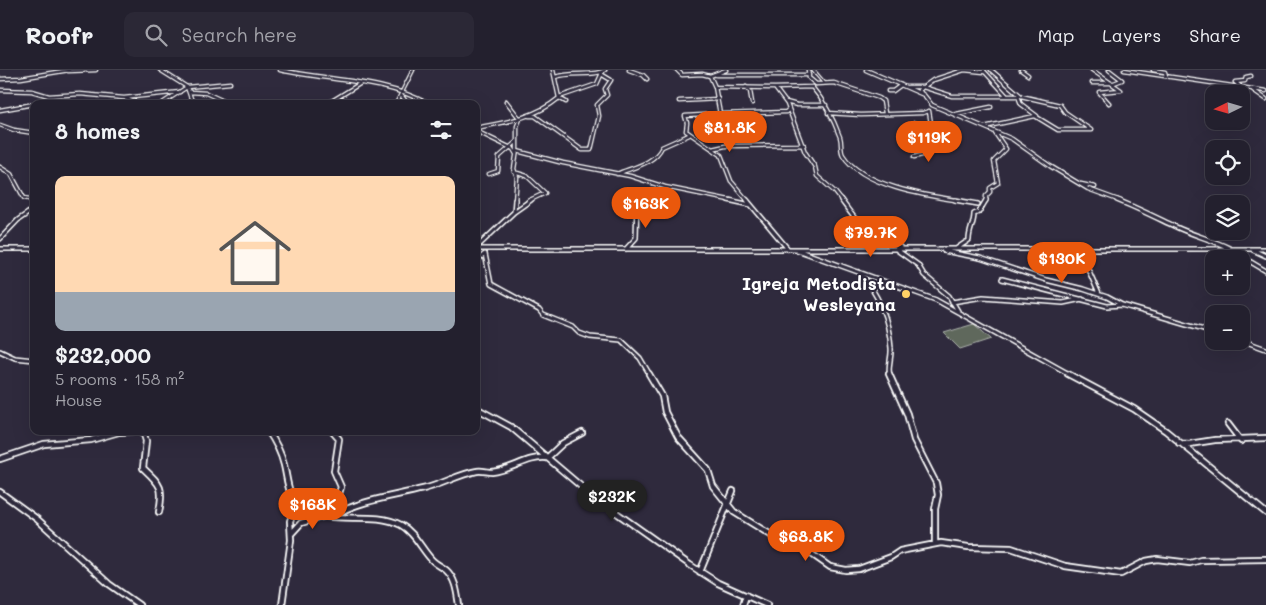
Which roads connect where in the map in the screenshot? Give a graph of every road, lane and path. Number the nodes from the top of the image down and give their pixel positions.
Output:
1 (68, 70) edge
2 (96, 70) edge
3 (160, 70) edge
4 (280, 70) edge
5 (413, 70) edge
6 (553, 70) edge
7 (605, 70) edge
8 (629, 70) edge
9 (677, 70) edge
10 (726, 70) edge
11 (735, 70) edge
12 (808, 70) edge
13 (813, 70) edge
14 (866, 70) edge
15 (964, 70) edge
16 (984, 70) edge
17 (991, 70) edge
18 (1021, 70) edge
19 (1092, 70) edge
20 (1109, 70) edge
21 (1124, 70) edge
22 (1153, 70) edge
23 (601, 73) junction
24 (809, 74) junction
25 (738, 75) junction
26 (1028, 75) dead end
27 (711, 76) junction
28 (1166, 76) junction
29 (1250, 76) dead end
30 (556, 78) junction
31 (0, 79) edge
32 (647, 79) dead end
33 (360, 82) junction
34 (230, 83) dead end
35 (824, 83) junction
36 (1092, 83) dead end
37 (1112, 83) junction
38 (816, 84) junction
39 (902, 85) junction
40 (1228, 85) edge
41 (1239, 85) edge
42 (187, 87) junction
43 (746, 87) junction
44 (812, 87) junction
45 (920, 87) junction
46 (714, 88) junction
47 (775, 88) junction
48 (1252, 89) joint
49 (0, 90) edge
50 (888, 91) dead end
51 (1266, 91) edge
52 (180, 92) junction
53 (190, 92) junction
54 (401, 93) junction
55 (924, 95) junction
56 (1007, 96) junction
57 (1020, 96) junction
58 (559, 97) junction
59 (124, 98) junction
60 (718, 99) junction
61 (1266, 99) edge
62 (129, 100) edge
63 (168, 100) edge
64 (192, 100) edge
65 (221, 100) edge
66 (333, 100) edge
67 (398, 100) edge
68 (405, 100) edge
69 (419, 100) edge
70 (506, 101) dead end
71 (679, 101) dead end
72 (566, 102) dead end
73 (752, 102) dead end
74 (786, 102) junction
75 (1109, 103) dead end
76 (930, 104) junction
77 (30, 105) edge
78 (826, 105) junction
79 (991, 107) dead end
80 (0, 110) edge
81 (788, 110) junction
82 (929, 111) junction
83 (828, 113) junction
84 (886, 113) junction
85 (720, 114) junction
86 (954, 114) junction
87 (529, 116) junction
88 (1038, 117) junction
89 (520, 119) junction
90 (914, 123) dead end
91 (0, 125) edge
92 (480, 128) edge
93 (984, 128) junction
94 (932, 129) joint
95 (480, 131) edge
96 (30, 132) edge
97 (994, 132) junction
98 (689, 135) junction
99 (516, 142) junction
100 (804, 145) junction
101 (939, 147) dead end
102 (510, 148) junction
103 (712, 149) junction
104 (516, 152) junction
105 (914, 157) dead end
106 (0, 167) edge
107 (514, 172) junction
108 (490, 174) dead end
109 (617, 174) junction
110 (1077, 183) junction
111 (1094, 188) dead end
112 (30, 199) edge
113 (637, 199) dead end
114 (978, 204) dead end
115 (751, 205) junction
116 (30, 212) edge
117 (514, 212) junction
118 (0, 239) edge
119 (888, 244) junction
120 (0, 249) edge
121 (30, 249) edge
122 (481, 249) edge
123 (626, 249) junction
124 (788, 249) junction
125 (795, 249) junction
126 (933, 249) junction
127 (956, 249) junction
128 (1075, 249) junction
129 (1230, 249) junction
130 (1251, 249) junction
131 (1266, 249) edge
132 (900, 250) junction
133 (1266, 256) edge
134 (1266, 270) edge
135 (859, 272) junction
136 (1002, 279) dead end
137 (1099, 294) junction
138 (1082, 299) junction
139 (952, 302) junction
140 (1122, 305) junction
141 (958, 312) junction
142 (1205, 329) edge
143 (1250, 343) edge
144 (1266, 349) edge
145 (0, 351) edge
146 (30, 360) edge
147 (480, 410) edge
148 (1228, 424) dead end
149 (582, 433) dead end
150 (108, 435) edge
151 (144, 435) edge
152 (271, 435) edge
153 (336, 435) edge
154 (1266, 438) edge
155 (1241, 440) junction
156 (1180, 443) junction
157 (547, 458) junction
158 (0, 459) edge
159 (733, 491) dead end
160 (0, 492) edge
161 (297, 502) junction
162 (727, 504) junction
163 (159, 512) dead end
164 (1266, 513) edge
165 (330, 516) junction
166 (290, 536) junction
167 (935, 544) junction
168 (1266, 558) edge
169 (700, 572) junction
170 (746, 595) junction
171 (139, 605) edge
172 (282, 605) edge
173 (459, 605) edge
174 (743, 605) edge
175 (767, 605) edge

1 - 2 street
1 - 31 street
3 - 42 street
4 - 33 street
5 - 54 street
6 - 30 street
7 - 23 street
8 - 32 street
9 - 27 street
10 - 27 street
11 - 25 street
12 - 24 street
13 - 35 street
14 - 39 street
15 - 16 street
15 - 45 street
16 - 56 street
17 - 57 street
18 - 26 street
19 - 37 street
20 - 37 street
21 - 28 street
22 - 28 street
23 - 30 street
23 - 58 street
23 - 87 street
24 - 25 street
24 - 38 street
25 - 27 street
27 - 46 street
28 - 40 street
29 - 41 street
30 - 58 street
33 - 54 street
33 - 66 street
34 - 42 street
35 - 38 street
35 - 84 street
36 - 37 street
37 - 75 street
38 - 44 street
39 - 45 street
39 - 50 street
39 - 55 street
42 - 52 street
42 - 53 street
43 - 46 street
43 - 47 street
43 - 73 street
44 - 47 street
44 - 78 street
45 - 55 street
45 - 56 street
46 - 60 street
47 - 74 street
48 - 51 street
48 - 61 street
49 - 59 street
52 - 59 street
52 - 63 street
53 - 64 street
53 - 65 street
54 - 67 street
54 - 68 street
54 - 69 street
55 - 76 street
56 - 57 street
57 - 88 street
57 - 88 street
58 - 72 street
58 - 87 street
59 - 62 street
60 - 71 street
60 - 85 street
70 - 89 street
74 - 78 street
74 - 81 street
76 - 82 street
76 - 86 street
77 - 80 street
78 - 83 street
79 - 86 street
81 - 85 street
81 - 100 street
82 - 84 street
82 - 94 street
83 - 84 street
83 - 114 street
85 - 98 street
86 - 93 street
87 - 89 street
88 - 93 street
89 - 92 street
89 - 99 street
90 - 94 street
91 - 96 street
93 - 97 street
95 - 102 street
97 - 110 street
97 - 127 street
98 - 103 street
98 - 109 street
99 - 102 street
99 - 104 street
100 - 103 street
100 - 119 street
101 - 105 street
102 - 104 street
102 - 108 street
103 - 115 street
104 - 107 street
104 - 109 street
106 - 112 street
107 - 117 street
107 - 117 street
109 - 115 street
110 - 111 street
110 - 129 street
113 - 123 street
115 - 124 street
116 - 118 street
117 - 122 street
119 - 132 street
119 - 132 street
120 - 121 street
122 - 123 street
122 - 162 street
123 - 124 street
124 - 125 street
125 - 132 street
125 - 135 street
126 - 127 street
126 - 132 street
126 - 137 street
127 - 128 street
128 - 129 street
128 - 137 street
129 - 130 street
129 - 134 street
130 - 131 street
130 - 133 street
132 - 139 street
135 - 141 street
135 - 167 street
136 - 138 street
137 - 140 street
138 - 139 street
138 - 140 street
139 - 141 street
140 - 142 street
141 - 156 street
143 - 144 street
145 - 146 street
147 - 157 street
148 - 155 street
149 - 157 street
150 - 158 street
151 - 163 street
152 - 161 street
153 - 165 street
154 - 155 street
155 - 156 street
156 - 164 street
157 - 165 street
157 - 169 street
159 - 162 street
160 - 171 street
161 - 165 street
161 - 166 street
162 - 167 street
162 - 169 street
165 - 166 street
165 - 173 street
166 - 172 street
167 - 168 street
169 - 170 street
170 - 174 street
170 - 175 street

